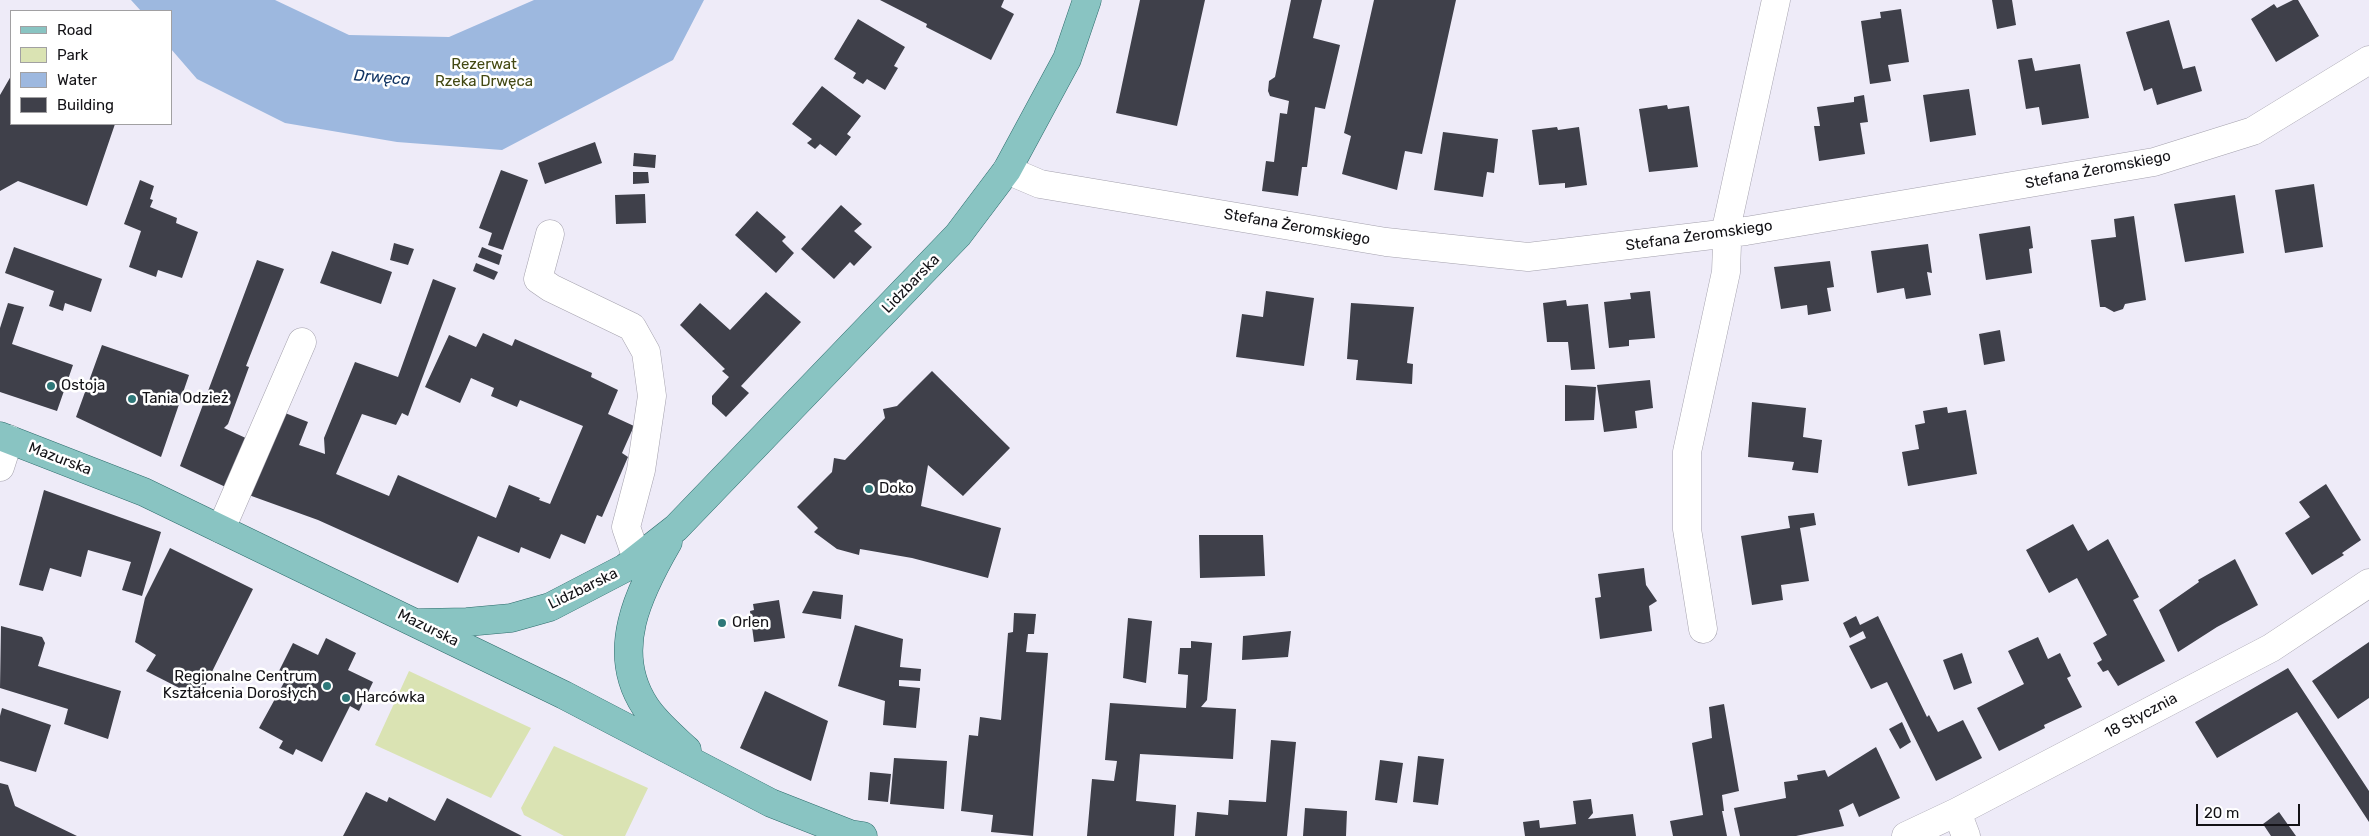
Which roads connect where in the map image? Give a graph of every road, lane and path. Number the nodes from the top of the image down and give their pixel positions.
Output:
1 (1087, 0) edge
2 (1776, 0) edge
3 (2369, 60) edge
4 (1007, 170) junction
5 (550, 234) dead end
6 (1725, 234) junction
7 (302, 342) dead end
8 (4, 438) edge
9 (0, 467) edge
10 (676, 528) junction
11 (221, 529) junction
12 (637, 559) junction
13 (2369, 583) edge
14 (417, 622) junction
15 (1703, 629) dead end
16 (708, 770) junction
17 (1962, 824) edge
18 (855, 835) edge
19 (1906, 836) edge

1 - 4 main road, Lidzbarska
2 - 6 street
3 - 6 street, Stefana Żeromskiego
4 - 6 street, Stefana Żeromskiego
4 - 10 main road, Lidzbarska
5 - 12 street
6 - 15 street
7 - 11 street
8 - 9 street
8 - 11 main road, Mazurska
10 - 12 main road, Lidzbarska
10 - 16 main road, Lidzbarska
11 - 14 main road, Mazurska
12 - 14 main road, Lidzbarska
13 - 17 street, 18 Stycznia
14 - 16 main road, Mazurska
16 - 18 main road, Mazurska
17 - 19 street, 18 Stycznia

